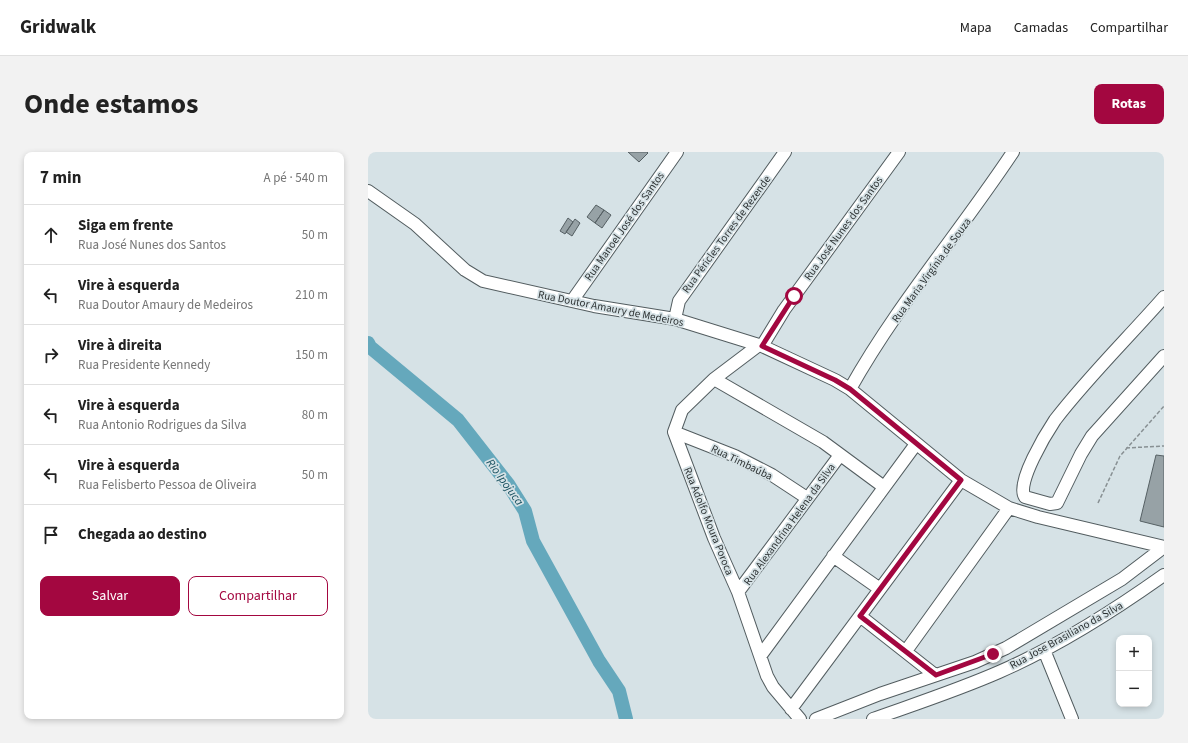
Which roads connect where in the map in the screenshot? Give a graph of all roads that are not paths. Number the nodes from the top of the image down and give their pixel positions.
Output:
1 (677, 152) edge
2 (785, 152) edge
3 (899, 152) edge
4 (1013, 152) edge
5 (368, 191) edge
6 (1164, 297) edge
7 (572, 301) junction
8 (674, 319) junction
9 (761, 345) junction
10 (1164, 356) edge
11 (714, 379) junction
12 (850, 389) junction
13 (674, 432) junction
14 (916, 444) junction
15 (840, 455) junction
16 (961, 480) junction
17 (884, 487) junction
18 (807, 498) junction
19 (1009, 508) junction
20 (1164, 547) edge
21 (833, 556) junction
22 (1164, 575) edge
23 (880, 589) junction
24 (738, 592) junction
25 (860, 616) junction
26 (1044, 650) junction
27 (906, 651) junction
28 (761, 655) junction
29 (936, 675) junction
30 (791, 709) junction
31 (800, 719) edge
32 (816, 719) edge
33 (873, 719) edge
34 (1072, 719) edge

1 - 7 street, Rua Manoel José dos Santos
2 - 8 street, Rua Péricles Torres de Rezende
3 - 9 street, Rua José Nunes dos Santos
4 - 12 street, Rua Maria Virgínia de Souza
5 - 7 street, Rua Doutor Amaury de Medeiros
6 - 10 street
7 - 8 street, Rua Doutor Amaury de Medeiros
8 - 9 street, Rua Doutor Amaury de Medeiros
9 - 11 street
9 - 12 street, Rua Doutor Amaury de Medeiros
11 - 13 street
11 - 15 street
12 - 14 street, Rua Doutor Amaury de Medeiros
13 - 18 street, Rua Timbaúba
13 - 24 street, Rua Adolfo Moura Poroca
14 - 16 street, Rua Doutor Amaury de Medeiros
14 - 17 street
15 - 17 street
15 - 18 street, Rua Alexandrina Helena da Silva
16 - 19 street, Rua Doutor Amaury de Medeiros
16 - 23 street
17 - 21 street
18 - 24 street, Rua Alexandrina Helena da Silva
19 - 20 street, Rua Doutor Amaury de Medeiros
19 - 27 street
20 - 29 street
21 - 23 street
21 - 28 street
22 - 26 street, Rua Jose Brasiliano da Silva
23 - 25 street
24 - 28 street, Rua Adolfo Moura Poroca
25 - 27 street
25 - 30 street
26 - 33 street, Rua Jose Brasiliano da Silva
26 - 34 street
27 - 29 street
28 - 30 street, Rua Adolfo Moura Poroca
29 - 32 street
30 - 31 street, Rua Adolfo Moura Poroca

